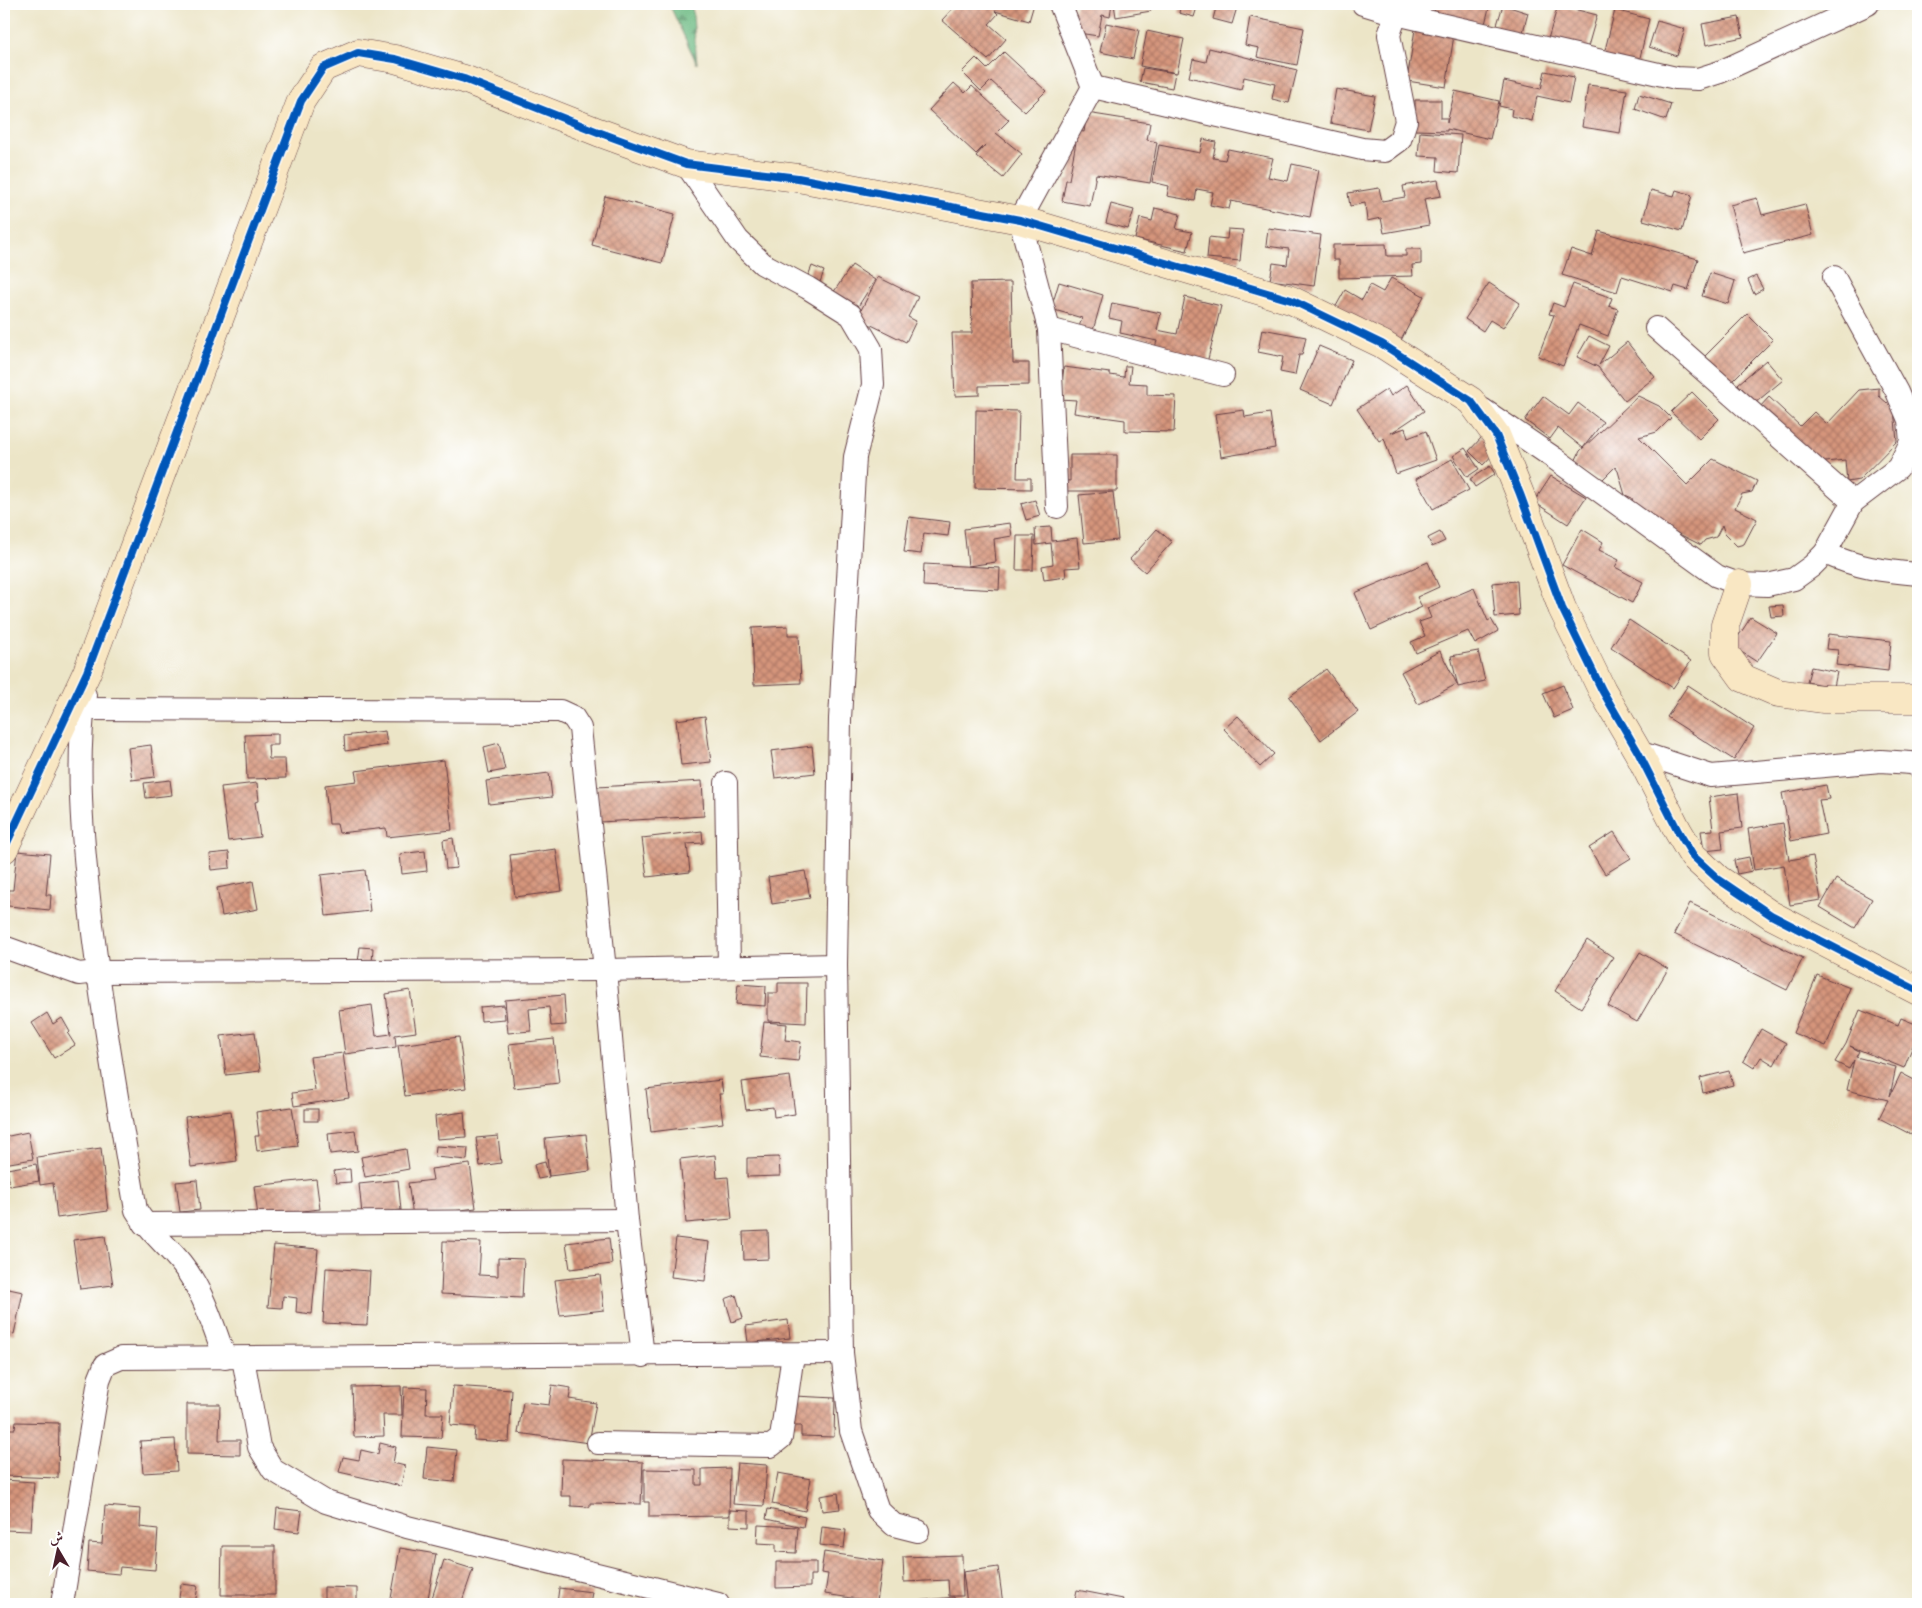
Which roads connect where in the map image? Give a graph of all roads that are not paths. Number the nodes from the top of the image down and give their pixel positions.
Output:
1 (1060, 4) edge
2 (1362, 4) edge
3 (1856, 6) edge
4 (1396, 14) junction
5 (1093, 87) junction
6 (686, 164) junction
7 (1020, 220) junction
8 (1834, 277) dead end
9 (1656, 328) dead end
10 (1049, 329) junction
11 (1223, 375) dead end
12 (1897, 392) junction
13 (1471, 401) junction
14 (1918, 405) edge
15 (1853, 502) junction
16 (1057, 507) dead end
17 (1825, 553) junction
18 (1918, 574) edge
19 (1739, 584) junction
20 (87, 672) junction
21 (1918, 699) edge
22 (83, 709) junction
23 (1638, 752) junction
24 (1918, 766) edge
25 (726, 783) dead end
26 (4, 849) edge
27 (4, 947) edge
28 (836, 965) junction
29 (729, 967) junction
30 (605, 970) junction
31 (97, 972) junction
32 (1918, 992) edge
33 (627, 1220) junction
34 (144, 1224) junction
35 (842, 1353) junction
36 (793, 1354) junction
37 (643, 1356) junction
38 (234, 1358) junction
39 (598, 1444) dead end
40 (918, 1531) dead end
41 (62, 1604) edge
42 (718, 1604) edge

1 - 5 street
2 - 4 street
3 - 4 street
4 - 5 street
5 - 7 street
6 - 7 street
6 - 20 street
6 - 28 street
7 - 10 street
7 - 13 street
8 - 12 street
9 - 15 street
10 - 11 street
10 - 16 street
12 - 14 street
12 - 15 street
13 - 19 street
13 - 23 street
15 - 17 street
17 - 18 street
17 - 19 street
19 - 21 street
20 - 22 street
20 - 26 street
22 - 30 street
22 - 31 street
23 - 24 street
23 - 32 street
25 - 29 street
27 - 31 street
28 - 29 street
28 - 35 street
29 - 30 street
30 - 31 street
30 - 33 street
31 - 34 street
33 - 34 street
33 - 37 street
34 - 38 street
35 - 36 street
35 - 40 street
36 - 37 street
36 - 39 street
37 - 38 street
38 - 41 street
38 - 42 street

